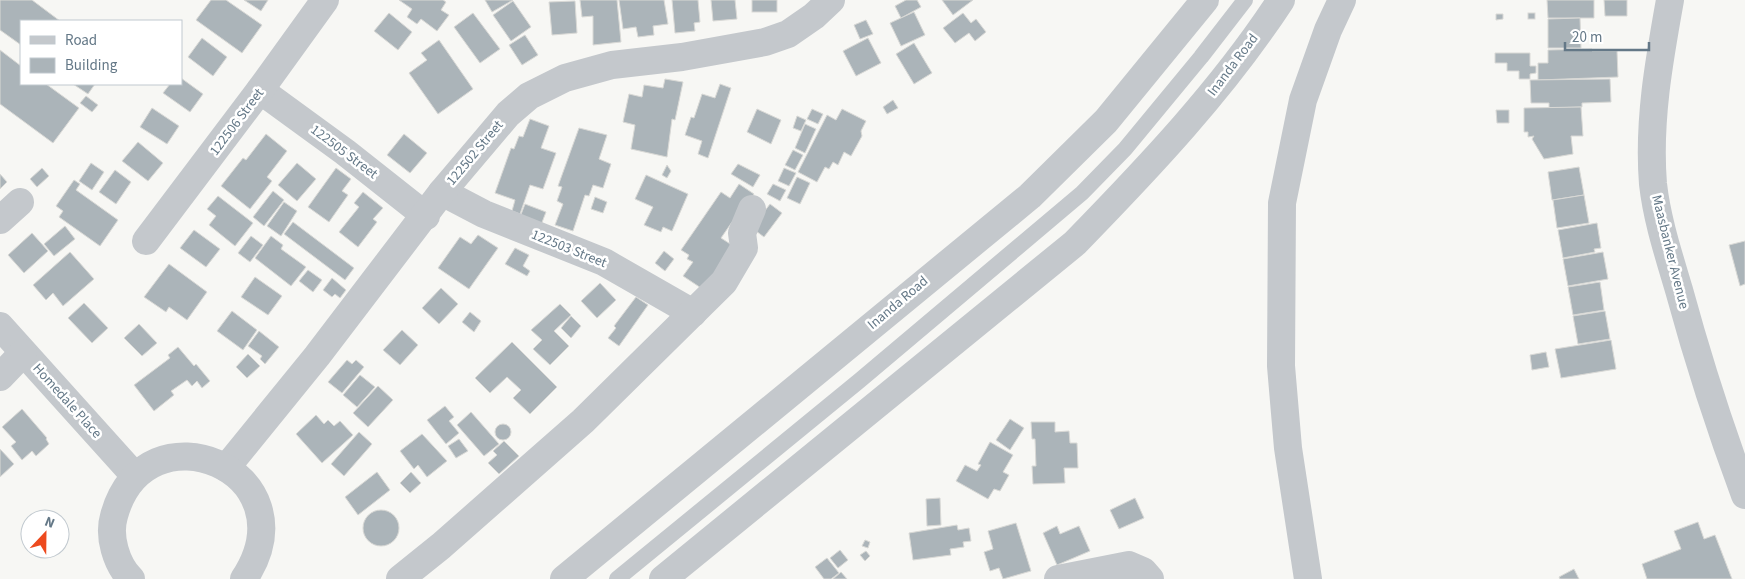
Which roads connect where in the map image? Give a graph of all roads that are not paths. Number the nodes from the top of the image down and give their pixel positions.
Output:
1 (325, 0) edge
2 (831, 0) edge
3 (1205, 0) edge
4 (1245, 0) edge
5 (1281, 0) edge
6 (1342, 0) edge
7 (1670, 0) edge
8 (260, 90) junction
9 (442, 192) junction
10 (20, 202) dead end
11 (752, 209) dead end
12 (426, 216) junction
13 (0, 220) edge
14 (146, 241) dead end
15 (693, 313) junction
16 (0, 326) edge
17 (23, 353) junction
18 (0, 377) edge
19 (226, 468) junction
20 (135, 476) junction
21 (1745, 495) edge
22 (123, 577) edge
23 (244, 579) edge
24 (400, 579) edge
25 (564, 579) edge
26 (616, 579) edge
27 (663, 579) edge
28 (1058, 579) edge
29 (1150, 579) edge
30 (1308, 579) edge

1 - 8 street, 122506 Street
2 - 9 street, 122502 Street
3 - 25 street, Inanda Road
4 - 26 lane
5 - 27 street, Inanda Road
6 - 30 street
7 - 21 street, Maasbanker Avenue
8 - 12 street, 122505 Street
8 - 14 street, 122506 Street
9 - 12 street, 122502 Street
9 - 15 street, 122503 Street
10 - 13 street
11 - 15 street
12 - 19 street, 122502 Street
15 - 24 street
16 - 17 street, Homedale Place
17 - 18 street
17 - 20 street, Homedale Place
19 - 20 street
19 - 23 street
20 - 22 street
28 - 29 street

